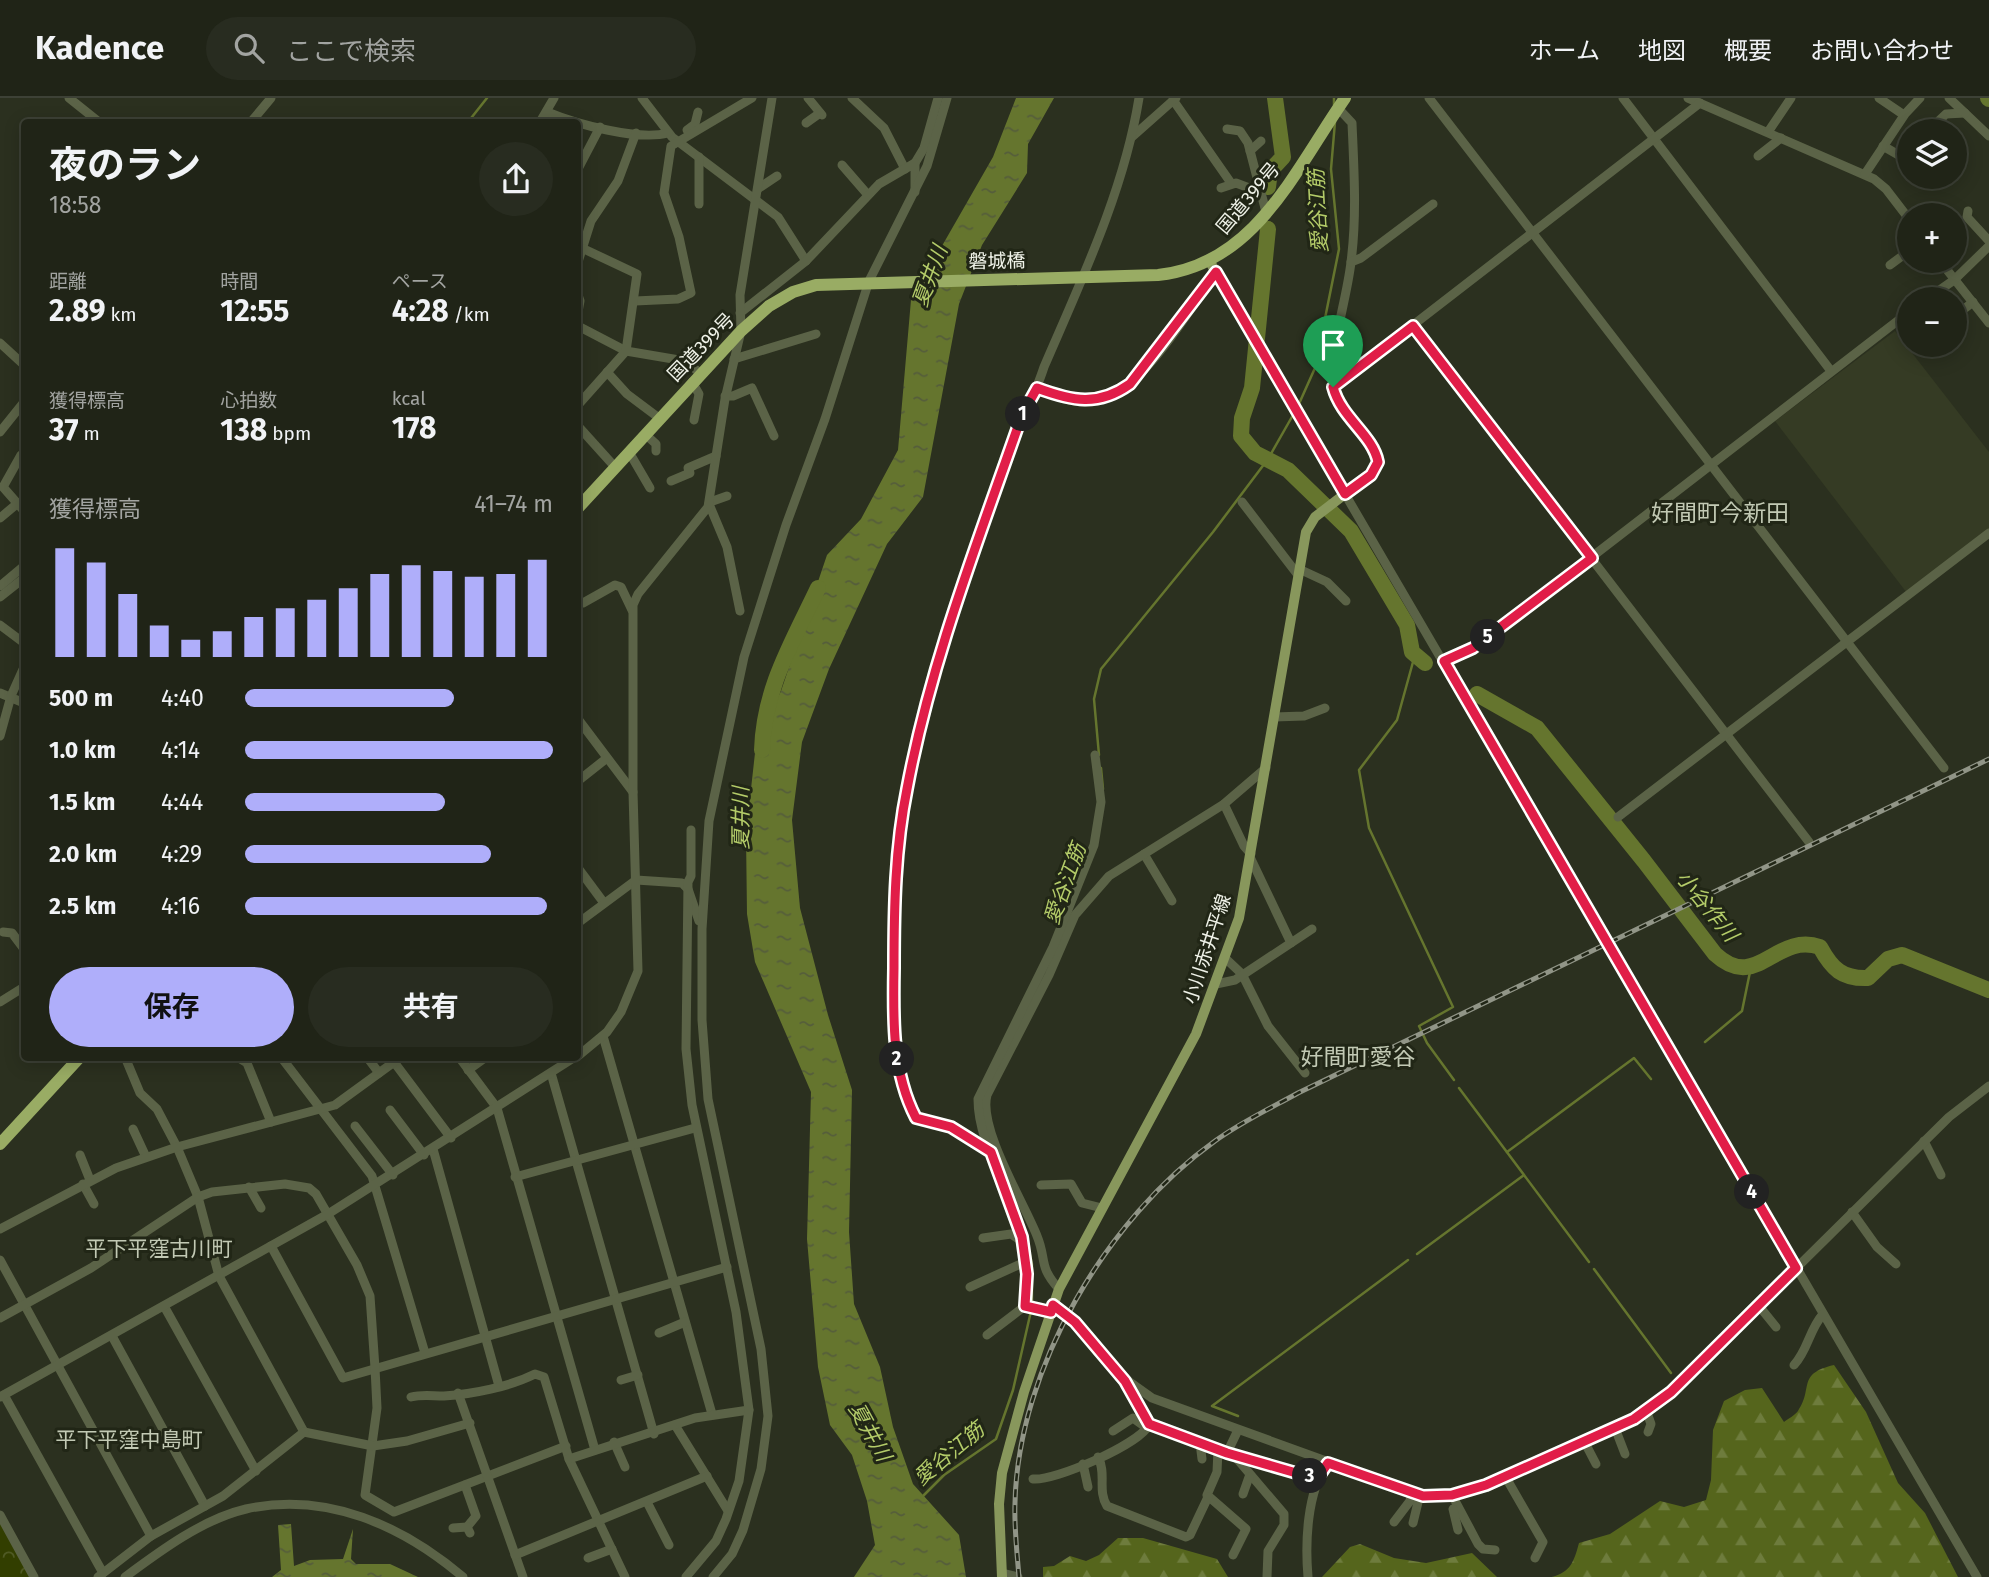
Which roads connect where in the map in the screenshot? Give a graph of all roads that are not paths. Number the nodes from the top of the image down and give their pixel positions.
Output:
1 (69, 98) edge
2 (271, 98) edge
3 (554, 98) edge
4 (642, 98) edge
5 (752, 98) edge
6 (772, 98) edge
7 (808, 98) edge
8 (852, 98) edge
9 (938, 98) edge
10 (947, 98) edge
11 (1139, 98) edge
12 (1429, 98) edge
13 (1623, 98) edge
14 (1688, 98) edge
15 (1791, 98) edge
16 (1879, 98) edge
17 (1920, 98) edge
18 (1950, 98) edge
19 (1174, 99) edge
20 (1341, 103) edge
21 (1700, 103) junction
22 (547, 112) junction
23 (698, 112) dead end
24 (1965, 113) junction
25 (1904, 115) junction
26 (95, 119) edge
27 (254, 119) edge
28 (542, 119) edge
29 (572, 119) edge
30 (1941, 119) edge
31 (581, 122) edge
32 (806, 123) dead end
33 (600, 127) junction
34 (1227, 129) dead end
35 (1768, 132) junction
36 (636, 133) junction
37 (1989, 136) edge
38 (1132, 137) junction
39 (673, 138) junction
40 (1781, 138) junction
41 (1655, 140) junction
42 (1261, 141) dead end
43 (1883, 146) junction
44 (1250, 151) junction
45 (1897, 154) edge
46 (1758, 156) dead end
47 (699, 157) junction
48 (581, 163) edge
49 (915, 163) junction
50 (842, 165) dead end
51 (905, 169) junction
52 (1865, 174) junction
53 (778, 176) dead end
54 (1231, 183) junction
55 (759, 188) junction
56 (1221, 188) dead end
57 (1260, 192) junction
58 (915, 194) junction
59 (868, 195) junction
60 (757, 200) junction
61 (699, 204) dead end
62 (1433, 204) dead end
63 (1897, 204) edge
64 (1968, 211) dead end
65 (1266, 212) junction
66 (1533, 234) junction
67 (1989, 243) edge
68 (584, 249) junction
69 (581, 256) edge
70 (1897, 260) edge
71 (806, 261) junction
72 (1351, 262) junction
73 (1890, 265) dead end
74 (1213, 267) junction
75 (1949, 273) edge
76 (1082, 277) junction
77 (1063, 279) joint
78 (1954, 280) junction
79 (869, 281) junction
80 (889, 283) joint
81 (1944, 287) edge
82 (635, 301) junction
83 (1973, 302) junction
84 (1967, 307) edge
85 (740, 313) junction
86 (1897, 321) edge
87 (1989, 323) edge
88 (1413, 326) junction
89 (581, 328) edge
90 (741, 331) junction
91 (816, 334) dead end
92 (0, 343) edge
93 (626, 351) junction
94 (734, 359) junction
95 (21, 362) edge
96 (1831, 371) junction
97 (607, 372) junction
98 (696, 378) junction
99 (1333, 387) junction
100 (1037, 388) junction
101 (725, 397) junction
102 (581, 402) edge
103 (21, 406) edge
104 (659, 418) junction
105 (694, 420) dead end
106 (581, 429) edge
107 (0, 432) edge
108 (645, 434) junction
109 (774, 436) dead end
110 (656, 451) dead end
111 (629, 452) junction
112 (21, 455) dead end
113 (716, 456) junction
114 (1710, 464) junction
115 (615, 467) junction
116 (671, 481) dead end
117 (650, 488) dead end
118 (1345, 494) junction
119 (727, 496) dead end
120 (1242, 502) dead end
121 (709, 503) junction
122 (581, 505) edge
123 (21, 507) edge
124 (0, 518) edge
125 (1989, 533) edge
126 (1592, 558) junction
127 (21, 568) edge
128 (1298, 572) junction
129 (21, 580) edge
130 (0, 586) edge
131 (0, 597) edge
132 (1346, 601) dead end
133 (583, 603) dead end
134 (632, 610) junction
135 (740, 611) dead end
136 (0, 625) edge
137 (21, 641) edge
138 (1848, 643) junction
139 (1444, 661) junction
140 (21, 674) edge
141 (0, 693) edge
142 (11, 696) junction
143 (21, 701) edge
144 (1325, 708) dead end
145 (1274, 717) junction
146 (581, 723) edge
147 (1726, 735) junction
148 (0, 736) edge
149 (1095, 755) dead end
150 (607, 758) junction
151 (1266, 768) junction
152 (1944, 768) dead end
153 (581, 779) edge
154 (633, 792) junction
155 (1224, 804) junction
156 (1618, 817) dead end
157 (691, 830) dead end
158 (1809, 842) dead end
159 (1144, 854) junction
160 (1251, 856) junction
161 (581, 872) edge
162 (636, 880) junction
163 (688, 889) junction
164 (1172, 901) dead end
165 (604, 903) junction
166 (581, 921) edge
167 (702, 925) junction
168 (1312, 929) dead end
169 (3, 932) dead end
170 (1291, 943) junction
171 (21, 945) edge
172 (1225, 958) junction
173 (1242, 974) junction
174 (1216, 984) junction
175 (21, 989) edge
176 (0, 1002) edge
177 (603, 1036) junction
178 (581, 1051) edge
179 (76, 1061) edge
180 (127, 1061) edge
181 (244, 1061) edge
182 (284, 1061) edge
183 (370, 1061) edge
184 (397, 1061) edge
185 (399, 1061) edge
186 (461, 1061) edge
187 (480, 1061) edge
188 (567, 1061) edge
189 (468, 1070) junction
190 (379, 1073) junction
191 (551, 1073) junction
192 (1305, 1073) dead end
193 (1989, 1086) edge
194 (497, 1108) junction
195 (322, 1110) junction
196 (390, 1110) dead end
197 (271, 1122) junction
198 (355, 1126) dead end
199 (695, 1128) junction
200 (133, 1129) dead end
201 (451, 1138) junction
202 (1924, 1141) junction
203 (0, 1144) edge
204 (634, 1144) junction
205 (177, 1147) junction
206 (433, 1149) junction
207 (991, 1152) junction
208 (80, 1155) dead end
209 (424, 1155) junction
210 (146, 1157) junction
211 (576, 1160) junction
212 (393, 1175) junction
213 (1941, 1175) dead end
214 (515, 1177) junction
215 (87, 1182) junction
216 (1041, 1185) dead end
217 (376, 1186) junction
218 (249, 1187) junction
219 (198, 1198) junction
220 (94, 1204) dead end
221 (1102, 1208) junction
222 (261, 1209) dead end
223 (1852, 1212) junction
224 (328, 1214) junction
225 (0, 1229) edge
226 (983, 1238) dead end
227 (1023, 1242) junction
228 (271, 1246) junction
229 (0, 1260) edge
230 (1026, 1262) junction
231 (1896, 1264) dead end
232 (727, 1267) junction
233 (1796, 1268) junction
234 (219, 1276) junction
235 (674, 1282) junction
236 (970, 1287) dead end
237 (1059, 1289) junction
238 (617, 1300) junction
239 (24, 1304) junction
240 (164, 1306) junction
241 (1025, 1306) junction
242 (1759, 1306) junction
243 (1052, 1309) junction
244 (1823, 1314) junction
245 (556, 1317) junction
246 (0, 1318) edge
247 (685, 1322) junction
248 (1776, 1327) dead end
249 (659, 1333) dead end
250 (987, 1335) dead end
251 (112, 1336) junction
252 (486, 1336) junction
253 (425, 1353) junction
254 (58, 1364) junction
255 (1794, 1365) dead end
256 (375, 1368) junction
257 (638, 1375) junction
258 (621, 1380) dead end
259 (1125, 1381) junction
260 (499, 1386) junction
261 (458, 1393) junction
262 (2, 1396) edge
263 (411, 1396) dead end
264 (749, 1410) junction
265 (1646, 1410) junction
266 (712, 1414) junction
267 (470, 1423) junction
268 (675, 1425) junction
269 (1148, 1426) junction
270 (1615, 1428) junction
271 (1238, 1430) junction
272 (1113, 1431) dead end
273 (304, 1432) junction
274 (1648, 1432) dead end
275 (654, 1434) junction
276 (1584, 1441) junction
277 (614, 1442) junction
278 (1200, 1443) junction
279 (373, 1446) junction
280 (566, 1446) junction
281 (595, 1450) junction
282 (1226, 1452) junction
283 (1625, 1454) dead end
284 (1098, 1457) junction
285 (569, 1459) junction
286 (1202, 1459) dead end
287 (1328, 1463) junction
288 (1083, 1464) junction
289 (1596, 1464) dead end
290 (625, 1467) dead end
291 (256, 1471) junction
292 (488, 1476) junction
293 (706, 1476) junction
294 (1505, 1476) junction
295 (1249, 1477) junction
296 (1032, 1479) dead end
297 (1317, 1479) junction
298 (465, 1485) junction
299 (1088, 1487) dead end
300 (1416, 1493) junction
301 (1243, 1494) dead end
302 (1449, 1495) junction
303 (1208, 1497) junction
304 (647, 1502) junction
305 (205, 1506) junction
306 (728, 1511) junction
307 (0, 1516) edge
308 (599, 1522) junction
309 (1394, 1522) dead end
310 (1413, 1523) dead end
311 (453, 1528) dead end
312 (1458, 1530) dead end
313 (148, 1538) junction
314 (669, 1545) dead end
315 (612, 1549) junction
316 (1495, 1550) dead end
317 (515, 1555) junction
318 (1233, 1555) dead end
319 (588, 1558) dead end
320 (1535, 1558) dead end
321 (146, 1561) junction
322 (101, 1575) edge
323 (1002, 1575) edge
324 (34, 1577) edge
325 (125, 1577) edge
326 (463, 1577) edge
327 (523, 1577) edge
328 (625, 1577) edge
329 (686, 1577) edge
330 (713, 1577) edge
331 (1018, 1577) edge
332 (1266, 1577) edge
333 (1308, 1577) edge
334 (1977, 1577) edge

1 - 26 street
2 - 27 street
3 - 22 street
4 - 39 street
5 - 39 street
6 - 55 street
7 - 32 street
8 - 51 street
9 - 49 street
10 - 58 street
11 - 38 street
12 - 66 street
13 - 41 street
14 - 21 street
15 - 35 street
16 - 25 street
17 - 25 street
18 - 24 street
19 - 38 street
19 - 54 street
20 - 65 highway, 国道399号
20 - 72 street
21 - 35 street
21 - 41 street
22 - 28 street
22 - 29 street
23 - 39 street
24 - 30 street
24 - 37 street
25 - 43 street
31 - 33 street
33 - 36 street
33 - 48 street
34 - 44 street
35 - 40 street
36 - 39 street
36 - 68 street
38 - 76 street
39 - 47 street
39 - 82 street
40 - 46 street
40 - 52 street
41 - 66 street
41 - 96 street
42 - 44 street
43 - 45 street
43 - 52 street
44 - 57 street
47 - 60 street
47 - 61 street
49 - 51 street
49 - 58 street
50 - 59 street
51 - 59 street
52 - 63 street
53 - 55 street
54 - 56 street
54 - 57 street
55 - 60 street
57 - 65 street
58 - 79 street
59 - 71 street
60 - 71 street
60 - 85 street
62 - 72 street
64 - 67 street
65 - 74 highway, 国道399号
66 - 88 street
66 - 114 street
67 - 78 street
68 - 69 street
68 - 82 street
70 - 73 street
71 - 85 street
72 - 99 street
74 - 76 highway, 国道399号
74 - 100 street
74 - 118 main road
75 - 78 street
76 - 77 highway, 国道399号
76 - 100 street
77 - 80 highway, 磐城橋
78 - 81 street
78 - 83 street
79 - 80 highway, 国道399号
79 - 90 highway, 国道399号
79 - 167 street
82 - 93 street
83 - 84 street
83 - 87 street
85 - 90 street
86 - 96 street
88 - 99 street
88 - 126 street
89 - 93 street
90 - 94 street
90 - 98 highway, 国道399号
91 - 94 street
92 - 95 street
93 - 97 street
93 - 98 street
94 - 101 street
96 - 114 street
97 - 102 street
97 - 104 street
98 - 104 highway, 国道399号
98 - 105 street
99 - 118 street
100 - 207 street
101 - 109 street
101 - 113 street
103 - 107 street
104 - 108 highway, 国道399号
106 - 115 street
108 - 110 street
108 - 111 highway, 国道399号
111 - 115 highway, 国道399号
111 - 117 street
112 - 123 street
113 - 116 street
113 - 121 street
114 - 126 street
114 - 138 street
115 - 122 highway, 国道399号
118 - 128 main road, 小川赤井平線
118 - 139 street
119 - 121 street
120 - 128 street
121 - 134 street
121 - 135 street
123 - 124 street
125 - 138 street
126 - 139 street
126 - 147 street
127 - 130 street
128 - 132 street
128 - 145 main road, 小川赤井平線
129 - 131 street
133 - 134 street
134 - 154 street
136 - 137 street
138 - 147 street
138 - 152 street
139 - 233 street
140 - 142 street
141 - 142 street
142 - 143 street
142 - 148 street
144 - 145 street
145 - 151 main road, 小川赤井平線
146 - 150 street
147 - 156 street
147 - 158 street
149 - 207 street
150 - 153 street
150 - 154 street
151 - 155 street
151 - 160 main road, 小川赤井平線
154 - 162 street
155 - 159 street
155 - 160 street
157 - 163 street
159 - 164 street
159 - 237 street
160 - 170 street
160 - 172 main road, 小川赤井平線
161 - 165 street
162 - 163 street
162 - 165 street
162 - 177 street
163 - 167 street
163 - 199 street
165 - 166 street
167 - 330 street
168 - 170 street
169 - 171 street
170 - 173 street
172 - 173 street
172 - 174 main road, 小川赤井平線
173 - 174 street
173 - 192 street
174 - 221 main road, 小川赤井平線
175 - 176 street
177 - 178 street
177 - 204 street
179 - 203 highway
180 - 205 street
181 - 197 street
182 - 195 street
183 - 190 street
184 - 190 street
185 - 201 street
186 - 189 street
187 - 189 street
188 - 191 street
189 - 194 street
190 - 195 street
191 - 194 street
191 - 211 street
193 - 202 street
194 - 201 street
194 - 214 street
195 - 197 street
195 - 217 street
196 - 209 street
197 - 205 street
198 - 212 street
199 - 204 street
199 - 232 street
200 - 210 street
201 - 206 street
202 - 213 street
202 - 223 street
204 - 211 street
204 - 235 street
205 - 210 street
205 - 219 street
206 - 209 street
206 - 252 street
207 - 227 street
208 - 215 street
209 - 212 street
210 - 215 street
211 - 214 street
211 - 238 street
212 - 217 street
214 - 245 street
215 - 220 street
215 - 225 street
216 - 221 street
217 - 224 street
217 - 253 street
218 - 219 street
218 - 222 street
218 - 224 street
219 - 234 street
219 - 239 street
221 - 237 main road, 小川赤井平線
223 - 231 street
223 - 233 street
224 - 228 street
224 - 256 street
226 - 227 street
227 - 230 street
228 - 234 street
228 - 256 street
229 - 239 street
230 - 236 street
230 - 241 street
232 - 235 street
232 - 264 street
233 - 242 street
233 - 244 street
234 - 240 street
234 - 273 street
235 - 238 street
235 - 247 street
237 - 243 main road, 小川赤井平線
238 - 245 street
238 - 257 street
239 - 246 street
239 - 254 street
240 - 251 street
240 - 291 street
241 - 243 street
241 - 250 street
242 - 248 street
242 - 265 street
243 - 259 street
243 - 323 main road, 小川赤井平線
244 - 255 street
244 - 334 street
245 - 252 street
245 - 281 street
247 - 249 street
247 - 266 street
251 - 254 street
251 - 305 street
252 - 253 street
252 - 260 street
253 - 256 street
254 - 262 street
254 - 313 street
256 - 279 street
257 - 258 street
257 - 275 street
259 - 269 street
259 - 271 street
260 - 261 street
260 - 280 street
261 - 263 street
261 - 267 street
262 - 322 street
264 - 266 street
264 - 306 street
265 - 270 street
265 - 274 street
266 - 268 street
267 - 279 street
267 - 292 street
268 - 275 street
268 - 293 street
269 - 272 street
269 - 278 street
269 - 284 street
270 - 276 street
270 - 283 street
271 - 282 street
271 - 287 street
273 - 279 street
273 - 291 street
275 - 277 street
276 - 289 street
276 - 294 street
277 - 281 street
277 - 290 street
278 - 282 street
278 - 286 street
279 - 298 street
280 - 285 street
280 - 292 street
281 - 285 street
282 - 295 street
282 - 297 street
282 - 303 street
284 - 288 street
284 - 303 street
285 - 308 street
287 - 297 street
287 - 300 street
288 - 296 street
288 - 299 street
291 - 305 street
292 - 298 street
292 - 317 street
293 - 304 street
293 - 306 street
294 - 302 street
294 - 320 street
295 - 301 street
295 - 332 street
297 - 333 street
298 - 311 street
300 - 302 street
300 - 309 street
300 - 310 street
302 - 312 street
302 - 316 street
303 - 318 street
304 - 308 street
304 - 314 street
305 - 313 street
306 - 329 street
307 - 324 street
308 - 315 street
308 - 317 street
313 - 321 street
313 - 322 street
315 - 319 street
315 - 328 street
317 - 327 street
321 - 325 street
321 - 326 street
323 - 331 street

